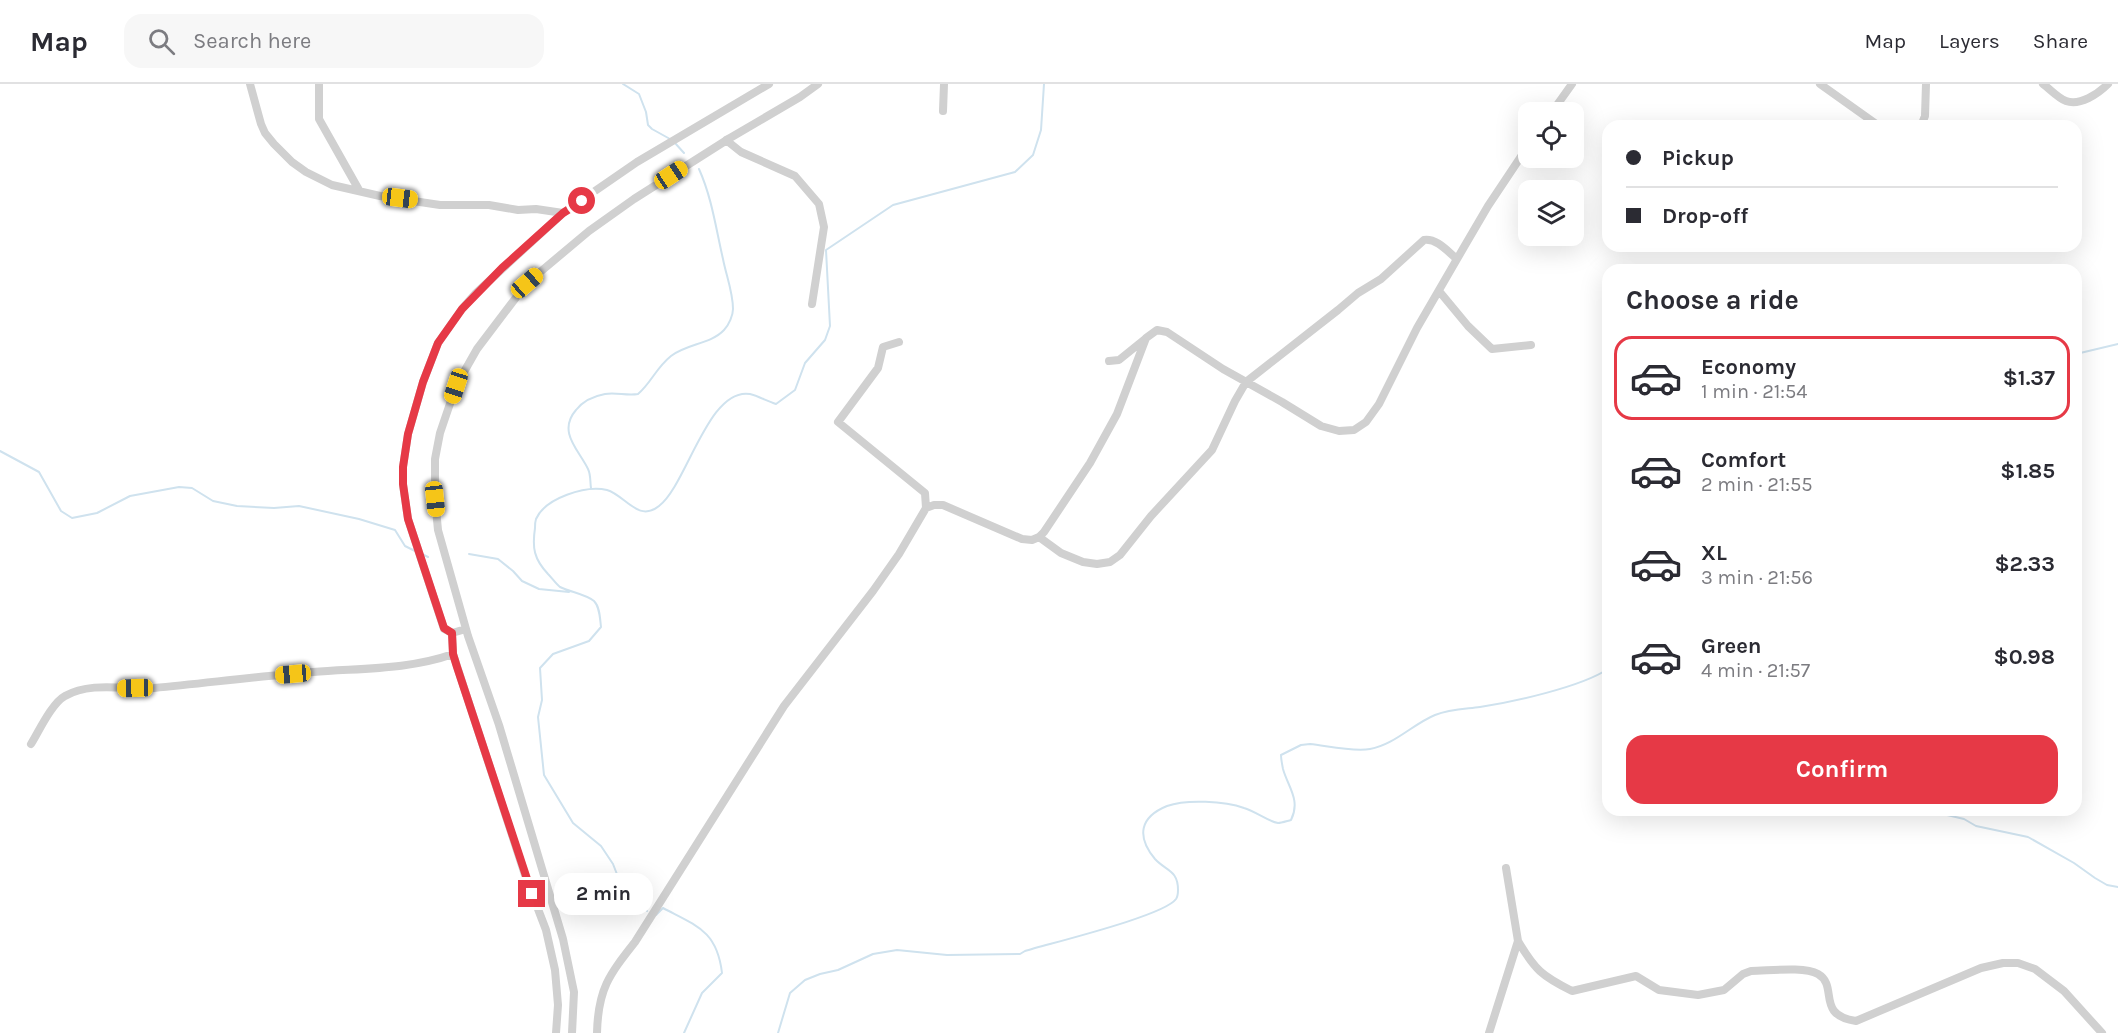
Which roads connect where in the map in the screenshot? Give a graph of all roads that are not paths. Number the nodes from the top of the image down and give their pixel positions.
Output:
1 (250, 84) edge
2 (319, 84) edge
3 (769, 84) edge
4 (818, 84) edge
5 (944, 84) edge
6 (1572, 84) edge
7 (1820, 84) edge
8 (1926, 84) edge
9 (2043, 84) edge
10 (2108, 84) edge
11 (1559, 102) edge
12 (944, 111) dead end
13 (1871, 120) edge
14 (1923, 120) edge
15 (726, 140) junction
16 (1518, 161) edge
17 (359, 190) junction
18 (563, 213) junction
19 (1457, 259) junction
20 (1439, 291) junction
21 (812, 304) dead end
22 (1146, 338) junction
23 (899, 342) dead end
24 (1531, 345) dead end
25 (1109, 361) dead end
26 (1246, 382) junction
27 (926, 508) junction
28 (1039, 537) junction
29 (466, 630) junction
30 (452, 633) junction
31 (453, 654) junction
32 (31, 744) dead end
33 (1506, 868) dead end
34 (1518, 941) junction
35 (556, 1033) edge
36 (572, 1033) edge
37 (597, 1033) edge
38 (1489, 1033) edge
39 (2102, 1033) edge

1 - 17 street
2 - 17 street
3 - 18 street
4 - 15 street
5 - 12 street
6 - 11 street
7 - 13 street
8 - 14 street
9 - 10 street
15 - 21 street
15 - 29 street
16 - 19 street
17 - 18 street
18 - 30 street
19 - 20 street
19 - 26 street
20 - 24 street
20 - 26 street
22 - 25 street
22 - 26 street
22 - 28 street
23 - 27 street
26 - 28 street
27 - 28 street
27 - 37 street
29 - 30 street
29 - 36 street
30 - 31 street
31 - 32 street
31 - 35 street
33 - 34 street
34 - 38 street
34 - 39 street

